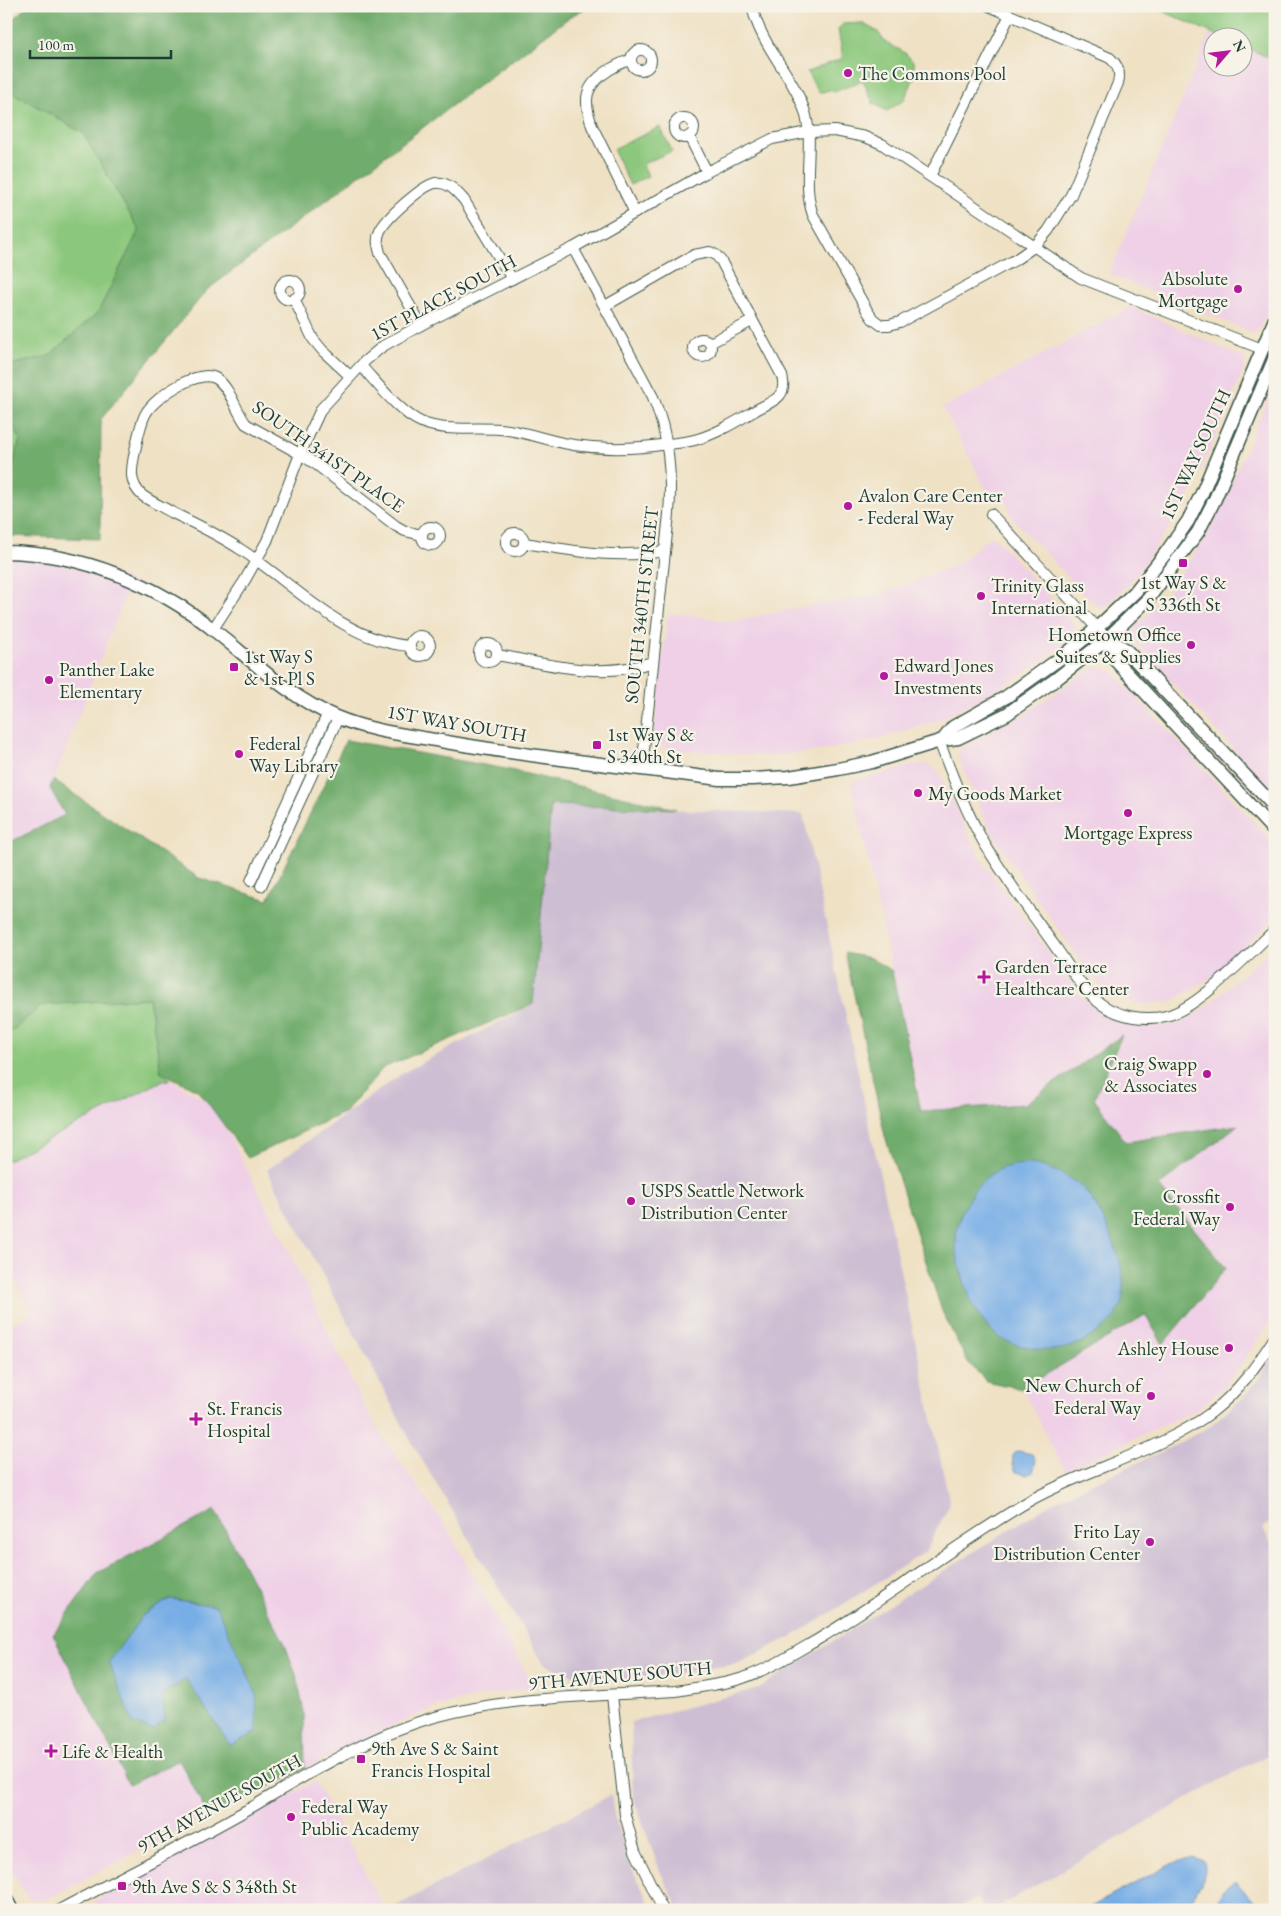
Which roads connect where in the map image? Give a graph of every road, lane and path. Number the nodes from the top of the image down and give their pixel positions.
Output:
1 (752, 6) edge
2 (989, 6) edge
3 (1010, 15) junction
4 (630, 60) dead end
5 (808, 132) junction
6 (689, 136) dead end
7 (707, 172) junction
8 (930, 176) junction
9 (635, 213) junction
10 (1035, 246) junction
11 (573, 248) junction
12 (512, 279) junction
13 (294, 299) dead end
14 (605, 306) junction
15 (1275, 319) edge
16 (752, 321) junction
17 (421, 325) junction
18 (710, 343) dead end
19 (1262, 349) junction
20 (1275, 357) edge
21 (361, 366) junction
22 (350, 376) junction
23 (667, 444) junction
24 (300, 454) junction
25 (991, 514) dead end
26 (422, 535) dead end
27 (524, 543) dead end
28 (666, 551) junction
29 (6, 552) edge
30 (256, 561) junction
31 (1097, 628) junction
32 (213, 629) junction
33 (1107, 639) junction
34 (410, 646) dead end
35 (497, 655) dead end
36 (652, 662) junction
37 (333, 716) junction
38 (941, 740) junction
39 (642, 768) junction
40 (1275, 807) edge
41 (1275, 832) edge
42 (251, 881) dead end
43 (261, 886) dead end
44 (1275, 930) edge
45 (1275, 1337) edge
46 (612, 1695) junction
47 (6, 1899) edge
48 (12, 1910) edge
49 (58, 1910) edge
50 (663, 1910) edge

1 - 5 street
2 - 3 street
3 - 8 street
3 - 10 street
4 - 9 street
5 - 7 street, 1ST PLACE SOUTH
5 - 8 street, 1ST PLACE SOUTH
5 - 10 street
6 - 7 street
7 - 9 street, 1ST PLACE SOUTH
8 - 10 street, 1ST PLACE SOUTH
9 - 11 street, 1ST PLACE SOUTH
10 - 19 street, 1ST PLACE SOUTH
11 - 12 street, 1ST PLACE SOUTH
11 - 14 street, SOUTH 340TH STREET
12 - 17 street, 1ST PLACE SOUTH
12 - 17 street
13 - 22 street
14 - 16 street
14 - 23 street, SOUTH 340TH STREET
15 - 19 main road, 1ST WAY SOUTH
16 - 18 street
16 - 23 street
17 - 21 street, 1ST PLACE SOUTH
19 - 31 main road, 1ST WAY SOUTH
20 - 33 main road, 1ST WAY SOUTH
21 - 22 street, 1ST PLACE SOUTH
21 - 23 street
22 - 24 street, 1ST PLACE SOUTH
23 - 28 street, SOUTH 340TH STREET
24 - 26 street, SOUTH 341ST PLACE
24 - 30 street, 1ST PLACE SOUTH
24 - 30 street, SOUTH 341ST PLACE
25 - 31 street
27 - 28 street
28 - 36 street, SOUTH 340TH STREET
29 - 32 main road, 1ST WAY SOUTH
30 - 32 street, 1ST PLACE SOUTH
30 - 34 street, SOUTH 341ST PLACE
31 - 33 street
31 - 38 main road, 1ST WAY SOUTH
32 - 37 main road, 1ST WAY SOUTH
33 - 38 main road, 1ST WAY SOUTH
33 - 40 main road
33 - 41 main road
35 - 36 street
36 - 39 street, SOUTH 340TH STREET
37 - 39 main road, 1ST WAY SOUTH
37 - 42 street
37 - 43 street
38 - 39 main road, 1ST WAY SOUTH
38 - 44 street
45 - 46 street, 9TH AVENUE SOUTH
46 - 49 street, 9TH AVENUE SOUTH
46 - 50 street
47 - 48 main road

